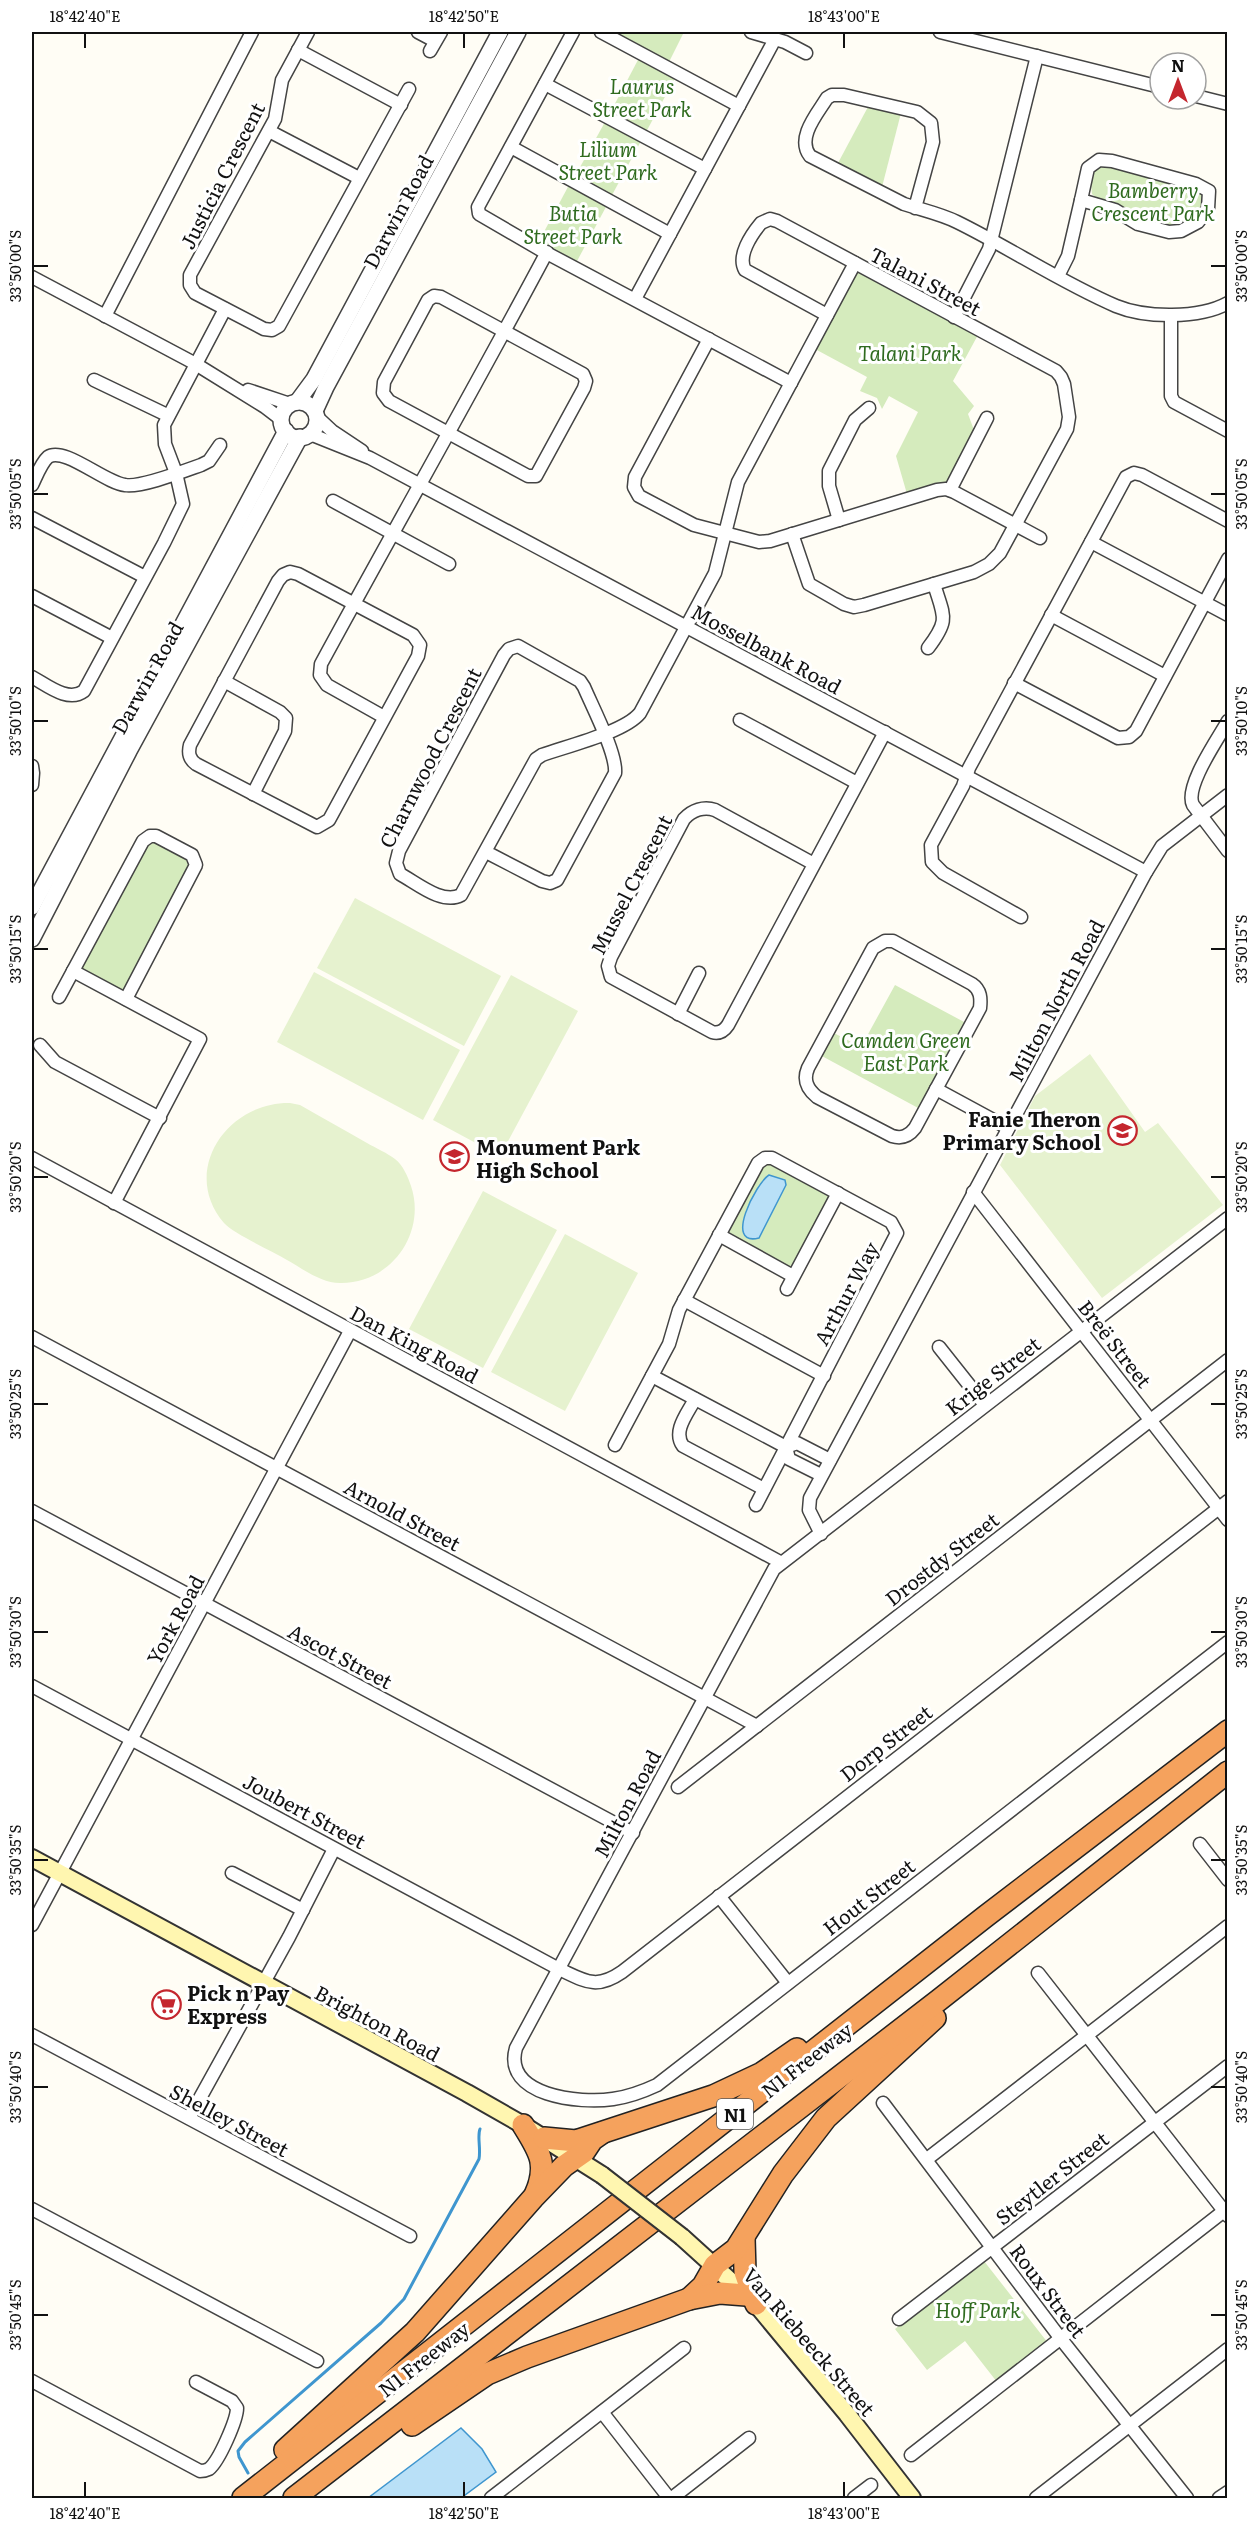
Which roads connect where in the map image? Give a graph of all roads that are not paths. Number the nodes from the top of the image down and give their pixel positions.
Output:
1 (252, 32) edge
2 (308, 32) edge
3 (418, 32) edge
4 (500, 32) edge
5 (518, 32) edge
6 (573, 32) edge
7 (601, 32) edge
8 (751, 32) edge
9 (940, 32) edge
10 (775, 39) junction
11 (435, 41) edge
12 (298, 50) junction
13 (806, 53) dead end
14 (1037, 56) junction
15 (545, 84) junction
16 (1148, 84) edge
17 (409, 89) dead end
18 (1208, 99) edge
19 (1227, 104) edge
20 (401, 105) junction
21 (739, 106) junction
22 (269, 131) junction
23 (511, 147) junction
24 (705, 169) junction
25 (359, 178) junction
26 (1081, 200) junction
27 (915, 208) junction
28 (670, 234) junction
29 (992, 240) junction
30 (547, 252) junction
31 (855, 263) junction
32 (1058, 276) junction
33 (32, 277) edge
34 (635, 300) junction
35 (1227, 303) edge
36 (225, 309) junction
37 (827, 315) junction
38 (105, 316) junction
39 (954, 316) junction
40 (1171, 316) junction
41 (505, 331) junction
42 (709, 339) junction
43 (194, 363) junction
44 (94, 380) dead end
45 (227, 382) junction
46 (791, 383) junction
47 (294, 403) junction
48 (869, 408) dead end
49 (316, 414) junction
50 (167, 415) junction
51 (987, 417) dead end
52 (294, 431) junction
53 (1227, 431) edge
54 (450, 434) junction
55 (220, 445) dead end
56 (370, 458) junction
57 (176, 473) junction
58 (418, 484) junction
59 (32, 485) edge
60 (950, 490) junction
61 (333, 501) dead end
62 (32, 518) edge
63 (838, 520) junction
64 (1227, 520) edge
65 (1015, 525) junction
66 (391, 534) junction
67 (724, 534) junction
68 (792, 534) junction
69 (1040, 538) dead end
70 (1090, 542) junction
71 (1227, 560) edge
72 (449, 564) dead end
73 (145, 577) junction
74 (934, 584) junction
75 (32, 596) edge
76 (1204, 602) junction
77 (354, 604) junction
78 (1051, 615) junction
79 (1227, 615) edge
80 (687, 627) junction
81 (112, 638) junction
82 (928, 648) dead end
83 (1165, 676) junction
84 (32, 677) edge
85 (224, 681) junction
86 (1014, 683) junction
87 (384, 717) junction
88 (740, 720) dead end
89 (1227, 721) edge
90 (885, 732) junction
91 (603, 733) junction
92 (32, 766) edge
93 (966, 776) junction
94 (857, 783) junction
95 (32, 785) edge
96 (253, 794) junction
97 (1227, 795) edge
98 (1201, 816) junction
99 (1227, 851) edge
100 (486, 852) junction
101 (814, 864) junction
102 (1146, 872) junction
103 (32, 907) edge
104 (1021, 917) dead end
105 (32, 939) edge
106 (73, 971) junction
107 (699, 973) dead end
108 (59, 997) dead end
109 (126, 999) junction
110 (678, 1014) junction
111 (40, 1046) dead end
112 (936, 1089) junction
113 (160, 1118) junction
114 (1008, 1128) junction
115 (32, 1158) edge
116 (973, 1192) junction
117 (838, 1193) junction
118 (114, 1203) junction
119 (1227, 1218) edge
120 (719, 1235) junction
121 (793, 1276) junction
122 (787, 1289) dead end
123 (684, 1300) junction
124 (350, 1331) junction
125 (1081, 1331) junction
126 (32, 1337) edge
127 (939, 1347) dead end
128 (1227, 1360) edge
129 (652, 1376) junction
130 (824, 1376) junction
131 (695, 1399) junction
132 (985, 1405) junction
133 (1151, 1420) junction
134 (615, 1445) dead end
135 (786, 1447) junction
136 (830, 1460) junction
137 (277, 1468) junction
138 (821, 1475) junction
139 (764, 1489) junction
140 (756, 1505) dead end
141 (1223, 1505) edge
142 (32, 1511) edge
143 (1227, 1520) edge
144 (821, 1534) junction
145 (780, 1562) junction
146 (204, 1604) junction
147 (1227, 1642) edge
148 (32, 1686) edge
149 (704, 1697) junction
150 (757, 1726) junction
151 (1227, 1731) edge
152 (132, 1740) junction
153 (1227, 1772) edge
154 (678, 1787) dead end
155 (633, 1833) junction
156 (1200, 1844) dead end
157 (334, 1849) junction
158 (32, 1858) edge
159 (232, 1873) dead end
160 (60, 1874) junction
161 (1227, 1880) edge
162 (719, 1896) junction
163 (303, 1910) junction
164 (986, 1916) junction
165 (32, 1925) edge
166 (1227, 1926) edge
167 (1029, 1929) junction
168 (559, 1969) junction
169 (1038, 1973) dead end
170 (788, 1983) junction
171 (263, 1985) junction
172 (32, 2035) edge
173 (1086, 2035) junction
174 (514, 2066) joint
175 (1227, 2066) edge
176 (883, 2103) dead end
177 (189, 2118) junction
178 (1155, 2121) junction
179 (523, 2124) junction
180 (602, 2133) junction
181 (544, 2138) junction
182 (577, 2158) junction
183 (927, 2159) junction
184 (533, 2198) junction
185 (32, 2208) edge
186 (1226, 2213) edge
187 (410, 2236) dead end
188 (744, 2238) junction
189 (993, 2247) junction
190 (715, 2265) junction
191 (688, 2299) junction
192 (751, 2299) junction
193 (899, 2319) dead end
194 (1061, 2339) junction
195 (684, 2348) dead end
196 (1227, 2349) edge
197 (317, 2361) dead end
198 (32, 2381) edge
199 (196, 2382) dead end
200 (602, 2412) junction
201 (1130, 2425) junction
202 (749, 2438) dead end
203 (911, 2455) dead end
204 (871, 2485) dead end
205 (1227, 2492) edge
206 (241, 2499) edge
207 (294, 2499) edge
208 (312, 2499) edge
209 (491, 2499) edge
210 (670, 2499) edge
211 (854, 2499) edge
212 (912, 2499) edge
213 (1036, 2499) edge
214 (1187, 2499) edge
215 (1219, 2499) edge

1 - 38 street
2 - 12 street, Justicia Crescent
3 - 11 street
4 - 47 street, Darwin Road
5 - 49 street, Darwin Road
6 - 15 street
7 - 21 street
8 - 10 street
9 - 14 street
10 - 13 street
10 - 21 street
12 - 20 street
12 - 22 street, Justicia Crescent
14 - 16 street
14 - 29 street
15 - 23 street
15 - 24 street
17 - 20 street, Justicia Crescent
18 - 19 street
20 - 25 street, Justicia Crescent
21 - 24 street
22 - 25 street
22 - 36 street, Justicia Crescent
23 - 28 street
23 - 30 street
24 - 28 street
25 - 36 street, Justicia Crescent
26 - 26 street
26 - 32 street
27 - 27 street
27 - 29 street
28 - 34 street
29 - 32 street
29 - 39 street
30 - 34 street
30 - 41 street
31 - 37 street, Talani Street
31 - 37 street
31 - 39 street, Talani Street
32 - 40 street
33 - 38 street, Mosselbank Road
34 - 42 street
35 - 40 street
36 - 43 street
37 - 46 street, Talani Street
38 - 43 street, Mosselbank Road
39 - 65 street, Talani Street
40 - 53 street
41 - 54 street
41 - 54 street
41 - 54 street
42 - 46 street
42 - 67 street
43 - 45 street, Mosselbank Road
43 - 50 street
44 - 50 street
45 - 47 street, Mosselbank Road
45 - 52 street, Mosselbank Road
46 - 67 street, Talani Street
47 - 49 street
47 - 52 street
48 - 63 street
49 - 52 street
49 - 56 street, Mosselbank Road
50 - 57 street
51 - 60 street
52 - 56 street, Mosselbank Road
52 - 103 street, Darwin Road
52 - 105 street, Darwin Road
54 - 58 street
55 - 57 street
56 - 58 street, Mosselbank Road
57 - 59 street
57 - 73 street
58 - 66 street
58 - 80 street, Mosselbank Road
60 - 63 street
60 - 65 street
61 - 66 street
62 - 73 street
63 - 68 street
64 - 70 street
65 - 69 street
65 - 74 street
66 - 72 street
66 - 77 street
67 - 68 street
67 - 80 street, Talani Street
68 - 74 street
70 - 76 street
70 - 78 street
71 - 76 street
73 - 81 street
74 - 82 street
75 - 81 street
76 - 79 street
76 - 83 street
77 - 85 street
77 - 87 street
77 - 87 street
78 - 83 street
78 - 86 street
80 - 90 street, Mosselbank Road
80 - 91 street, Talani Street
81 - 84 street
83 - 86 street
85 - 96 street
85 - 96 street
86 - 93 street
87 - 96 street
88 - 94 street
89 - 98 street
90 - 93 street, Mosselbank Road
90 - 94 street, Mussel Crescent
91 - 100 street, Charnwood Crescent
91 - 100 street
91 - 100 street, Charnwood Crescent
92 - 95 street
93 - 102 street, Mosselbank Road
93 - 104 street
94 - 101 street, Mussel Crescent
97 - 98 street, Milton North Road
98 - 99 street
98 - 102 street, Milton North Road
101 - 110 street, Mussel Crescent
101 - 110 street, Mussel Crescent
102 - 114 street, Milton North Road
106 - 108 street
106 - 109 street
106 - 109 street
107 - 110 street
109 - 113 street
111 - 113 street
112 - 112 street
112 - 114 street
113 - 118 street
114 - 116 street, Milton North Road
115 - 118 street, Dan King Road
116 - 125 street, Breë Street
116 - 136 street, Milton North Road
117 - 120 street, Arthur Way
117 - 121 street
117 - 130 street, Arthur Way
118 - 124 street, Dan King Road
119 - 125 street, Krige Street
120 - 121 street
120 - 123 street
121 - 122 street
123 - 129 street
123 - 130 street
124 - 137 street, York Road
124 - 145 street, Dan King Road
125 - 132 street, Krige Street
125 - 133 street, Breë Street
126 - 137 street, Arnold Street
127 - 132 street
128 - 133 street, Drostdy Street
129 - 131 street
129 - 134 street
130 - 135 street, Arthur Way
131 - 135 street
131 - 139 street
132 - 144 street, Krige Street
133 - 141 street, Breë Street
133 - 150 street, Drostdy Street
135 - 136 street
135 - 138 street
135 - 139 street, Arthur Way
136 - 138 street, Milton North Road
137 - 146 street, York Road
137 - 149 street, Arnold Street
138 - 144 street, Milton North Road
139 - 140 street, Arthur Way
141 - 143 street, Breë Street
141 - 162 street, Dorp Street
142 - 146 street, Ascot Street
144 - 145 street, Krige Street
145 - 149 street, Milton Road
146 - 152 street, York Road
146 - 155 street, Ascot Street
147 - 170 street, Hout Street
148 - 152 street, Joubert Street
149 - 150 street, Arnold Street
149 - 155 street, Milton Road
150 - 154 street, Drostdy Street
151 - 164 highway, N1 Freeway / N1
152 - 157 street, Joubert Street
152 - 160 street, York Road
153 - 167 highway, N1 Freeway / N1
155 - 168 street, Milton Road
156 - 161 street
157 - 163 street
157 - 168 street, Joubert Street
158 - 160 main road, Brighton Road
159 - 163 street
160 - 165 street, York Road
160 - 171 main road, Brighton Road
162 - 168 street, Dorp Street
162 - 170 street
163 - 171 street
164 - 180 highway
164 - 206 highway, N1 Freeway / N1
166 - 173 street
167 - 188 highway
167 - 207 highway, N1 Freeway / N1
168 - 174 street, Milton Road
169 - 173 street
170 - 174 street, Hout Street
171 - 177 street
171 - 179 main road, Brighton Road
172 - 177 street, Shelley Street
173 - 178 street
173 - 183 street
175 - 178 street, Steytler Street
176 - 183 street, Roux Street
177 - 187 street, Shelley Street
178 - 186 street
178 - 189 street, Steytler Street
179 - 181 main road, Brighton Road
179 - 184 highway
180 - 181 highway
180 - 182 highway
181 - 182 main road, Brighton Road
182 - 184 highway
182 - 190 main road, Van Riebeeck Street, bridge
183 - 189 street, Roux Street
184 - 206 highway
185 - 197 street
186 - 194 street
188 - 190 highway
188 - 192 highway
189 - 193 street, Steytler Street
189 - 194 street, Roux Street
190 - 191 highway
190 - 192 main road, Van Riebeeck Street
191 - 192 highway
191 - 208 highway
192 - 212 main road, Van Riebeeck Street
194 - 201 street, Roux Street
194 - 203 street
195 - 200 street
196 - 201 street
198 - 199 street
200 - 209 street
200 - 210 street
201 - 213 street
201 - 214 street, Roux Street
202 - 210 street
204 - 211 street
205 - 215 street

